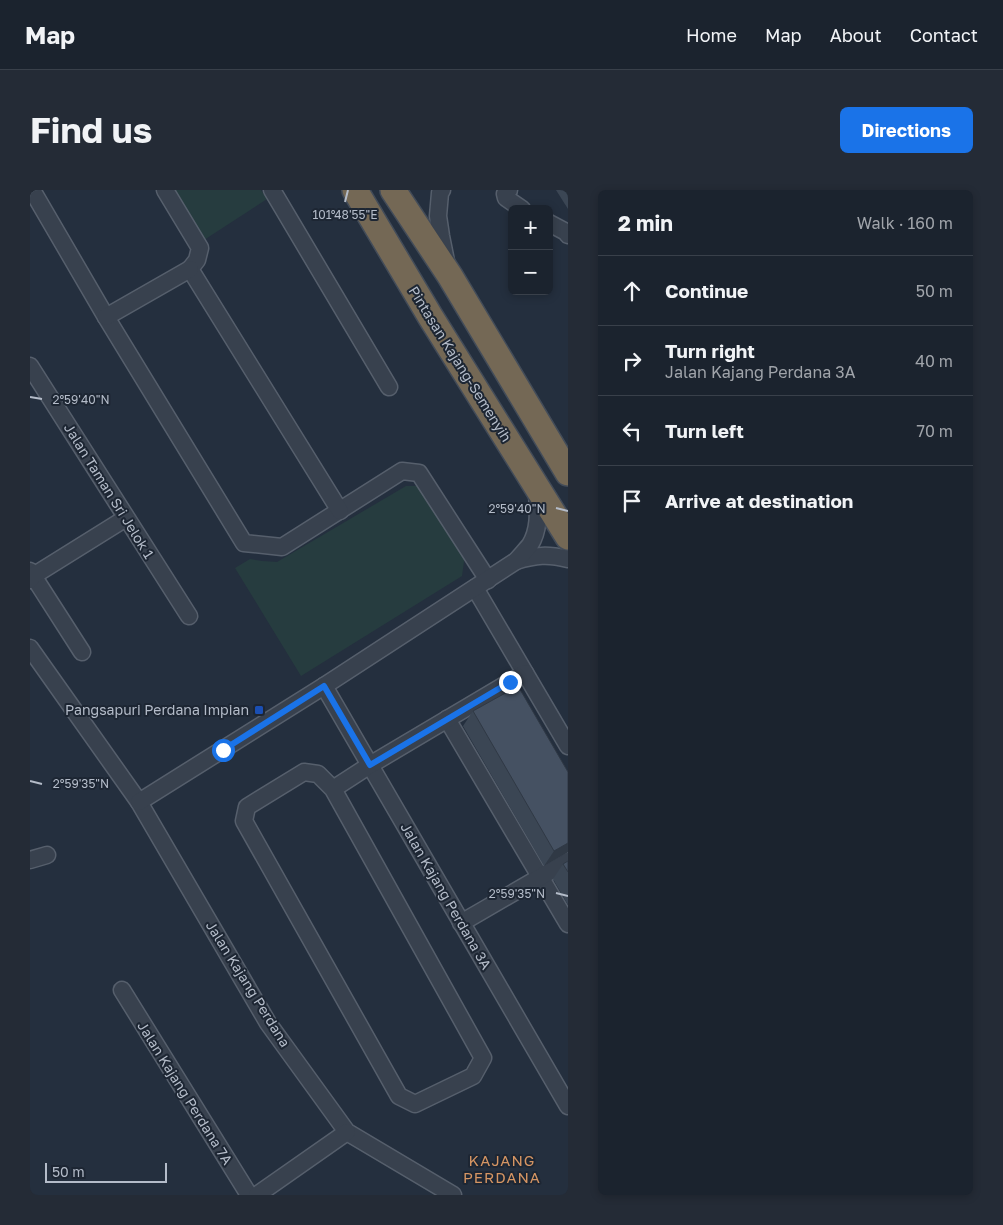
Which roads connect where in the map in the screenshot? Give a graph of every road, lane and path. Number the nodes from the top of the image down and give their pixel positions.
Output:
1 (32, 190) edge
2 (166, 190) edge
3 (272, 190) edge
4 (355, 190) edge
5 (393, 190) edge
6 (442, 190) edge
7 (509, 190) edge
8 (516, 205) edge
9 (553, 224) edge
10 (568, 235) edge
11 (190, 268) junction
12 (450, 276) junction
13 (106, 317) junction
14 (30, 366) edge
15 (389, 387) dead end
16 (568, 473) edge
17 (536, 487) junction
18 (340, 511) junction
19 (126, 518) junction
20 (568, 537) edge
21 (568, 559) edge
22 (516, 561) junction
23 (31, 576) edge
24 (481, 584) junction
25 (189, 616) dead end
26 (30, 648) edge
27 (82, 652) dead end
28 (525, 673) junction
29 (324, 686) junction
30 (447, 719) junction
31 (568, 746) edge
32 (370, 765) junction
33 (333, 789) junction
34 (139, 802) junction
35 (47, 855) dead end
36 (30, 860) edge
37 (568, 861) edge
38 (540, 877) junction
39 (461, 923) junction
40 (568, 924) edge
41 (122, 990) dead end
42 (564, 1089) edge
43 (568, 1106) edge
44 (346, 1132) junction
45 (249, 1195) edge
46 (257, 1195) edge
47 (453, 1195) edge

1 - 13 street
2 - 11 street
3 - 15 street
4 - 17 highway, Pintasan Kajang-Semenyih
5 - 12 highway
6 - 12 street
7 - 8 street
9 - 10 street
11 - 13 street
11 - 18 street
12 - 16 highway
13 - 18 street
14 - 19 street, Jalan Taman Sri Jelok 1
17 - 20 highway, Pintasan Kajang-Semenyih
17 - 22 street
18 - 24 street
19 - 23 street
19 - 25 street, Jalan Taman Sri Jelok 1
21 - 22 street
22 - 24 street
23 - 27 street
24 - 28 street
24 - 29 street
26 - 34 street, Jalan Kajang Perdana
28 - 30 street
28 - 31 street
29 - 32 street, Jalan Kajang Perdana 3A
29 - 34 street
30 - 32 street
30 - 38 street
32 - 33 street
32 - 39 street, Jalan Kajang Perdana 3A
33 - 33 street
34 - 44 street, Jalan Kajang Perdana
35 - 36 street
37 - 38 street
38 - 39 street
38 - 40 street
39 - 42 street, Jalan Kajang Perdana 3A
41 - 45 street, Jalan Kajang Perdana 7A
42 - 43 street, Jalan Kajang Perdana 3A
44 - 46 street
44 - 47 street, Jalan Kajang Perdana

